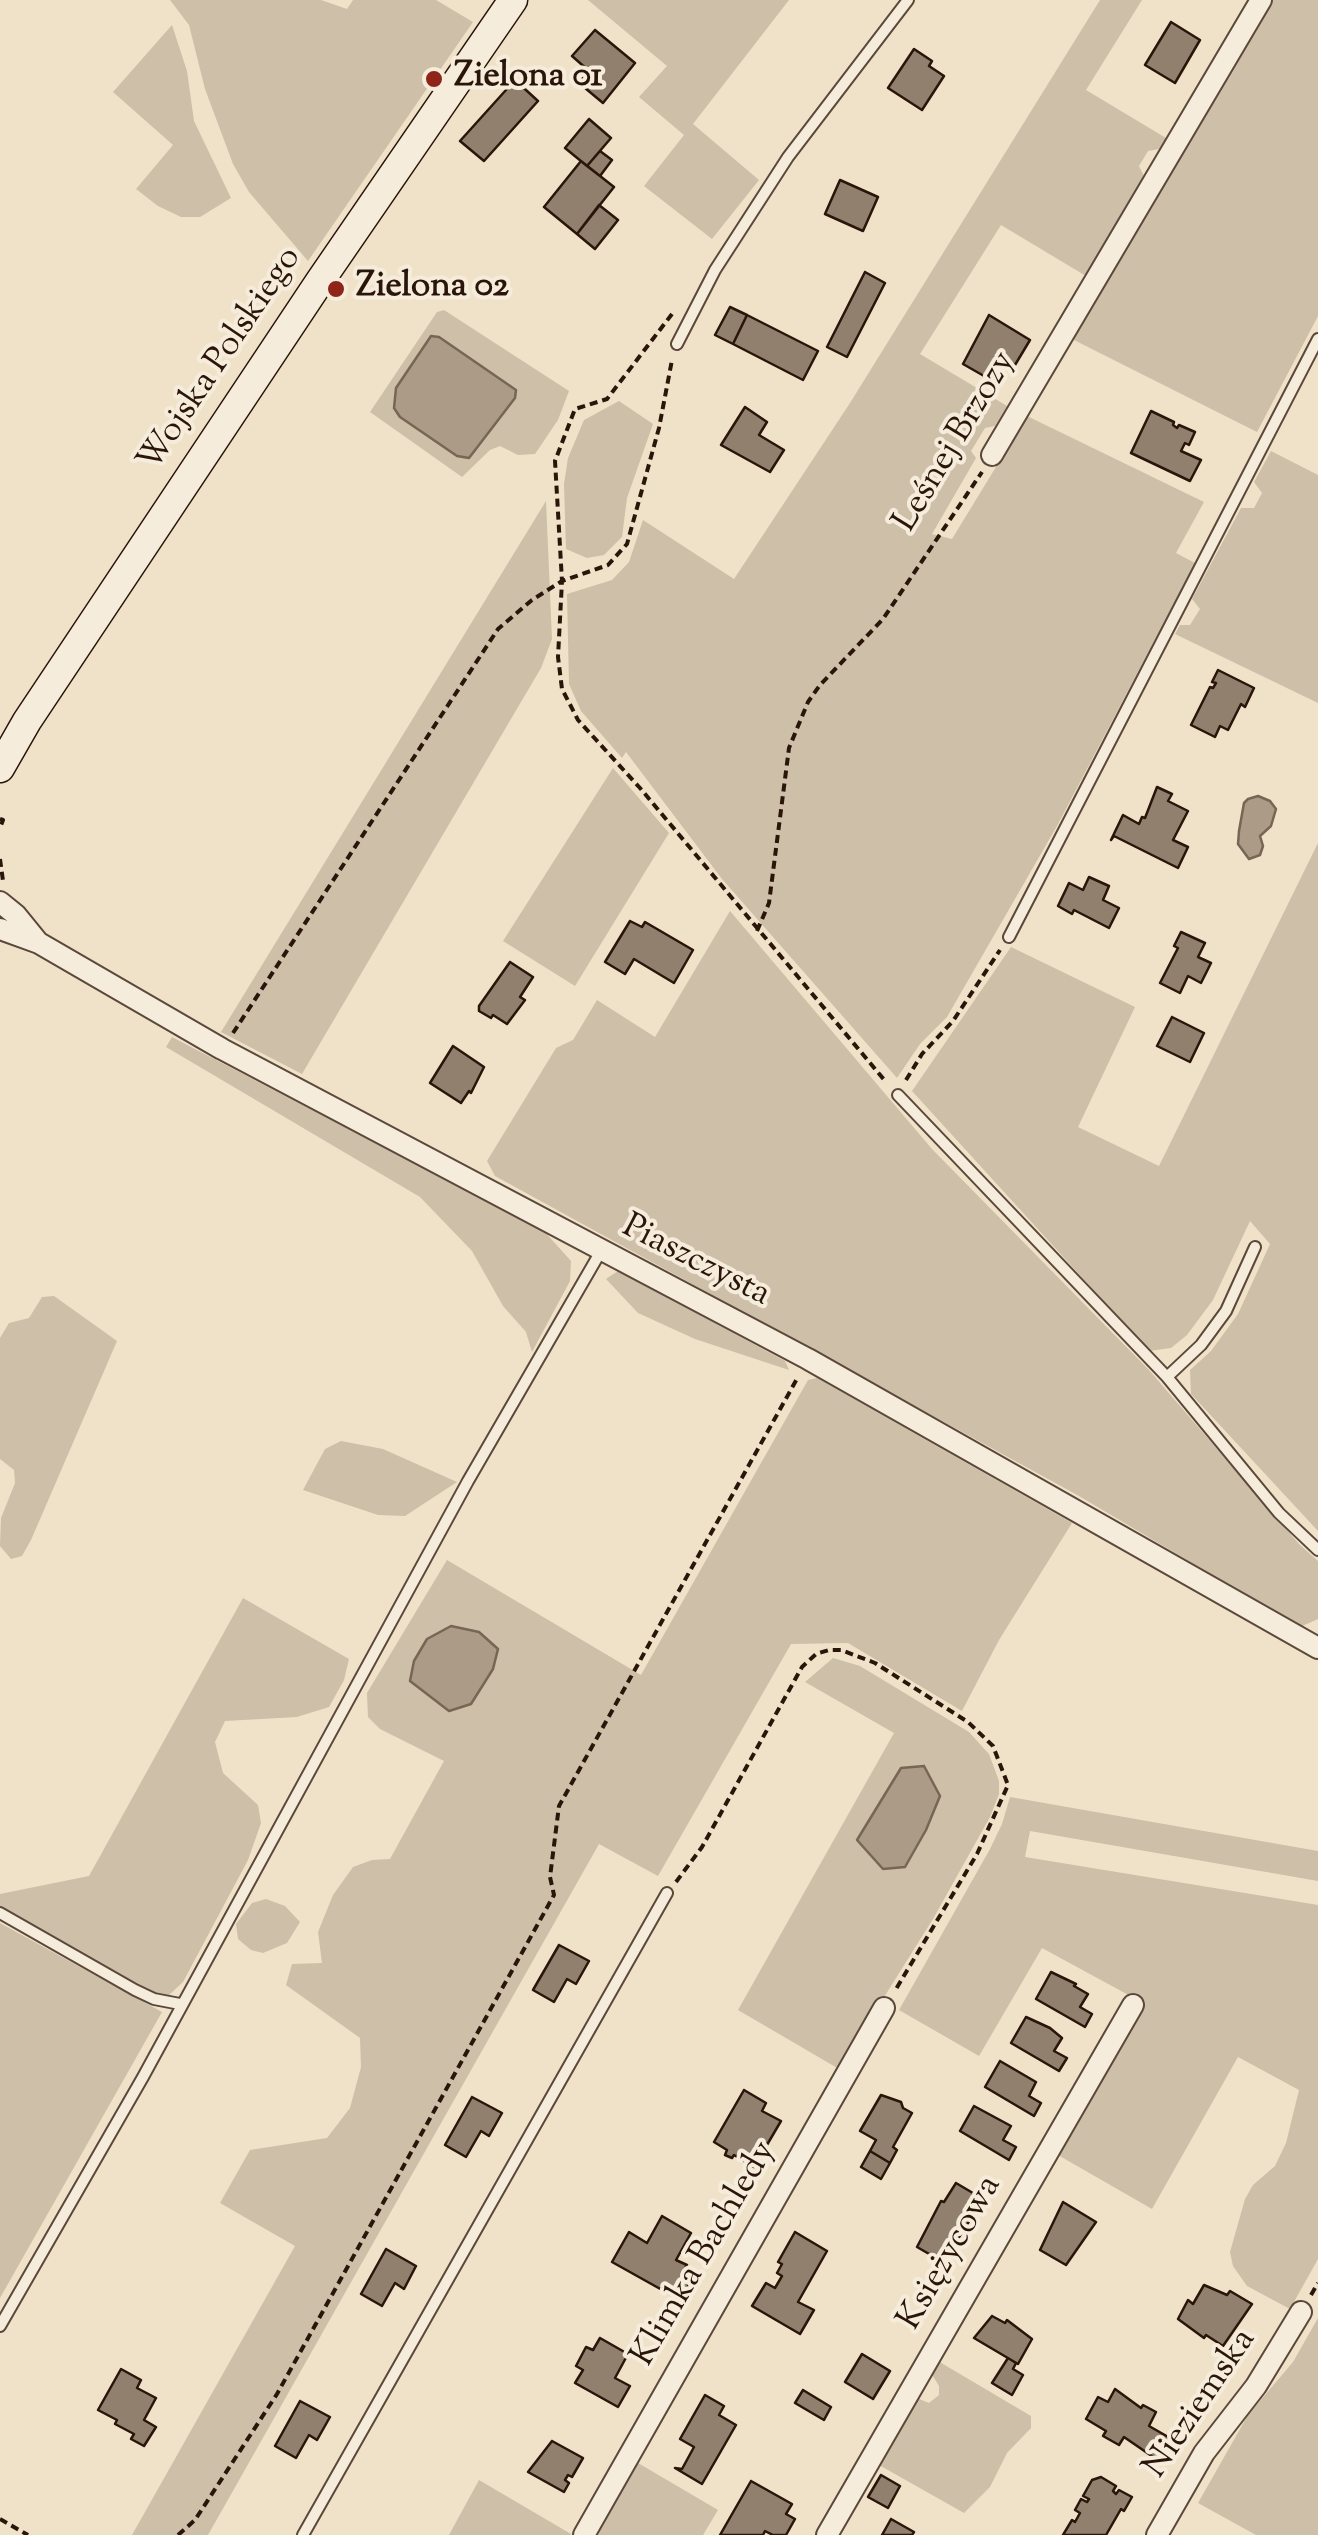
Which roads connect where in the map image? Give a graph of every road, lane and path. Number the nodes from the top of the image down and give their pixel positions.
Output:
1 (514, 0) edge
2 (908, 0) edge
3 (1262, 0) edge
4 (680, 301) dead end
5 (1318, 338) edge
6 (676, 344) joint
7 (992, 455) joint
8 (562, 581) junction
9 (0, 768) edge
10 (0, 819) edge
11 (0, 828) edge
12 (0, 902) edge
13 (0, 930) edge
14 (757, 931) junction
15 (1008, 937) joint
16 (39, 943) junction
17 (222, 1050) junction
18 (898, 1095) junction
19 (1254, 1247) dead end
20 (601, 1251) junction
21 (808, 1359) junction
22 (1167, 1377) junction
23 (1318, 1550) edge
24 (1313, 1639) edge
25 (667, 1894) joint
26 (0, 1913) edge
27 (180, 2004) junction
28 (1133, 2006) dead end
29 (884, 2008) joint
30 (1301, 2312) dead end
31 (0, 2326) edge
32 (0, 2520) edge
33 (28, 2535) edge
34 (178, 2535) edge
35 (303, 2535) edge
36 (584, 2535) edge
37 (827, 2535) edge
38 (1156, 2535) edge

1 - 9 street, Wojska Polskiego
2 - 6 lane
3 - 7 street, Leśnej Brzozy
4 - 8 path
5 - 15 lane
6 - 8 path
7 - 14 path, Leśnej Brzozy
8 - 14 path
8 - 17 path
10 - 11 path
12 - 16 street, Piaszczysta
13 - 16 street, Piaszczysta
14 - 18 path
15 - 18 path
16 - 17 street, Piaszczysta
17 - 20 street, Piaszczysta
18 - 22 lane
19 - 22 lane
20 - 21 street, Piaszczysta
20 - 27 lane
21 - 24 street, Piaszczysta
21 - 34 path
22 - 23 lane
25 - 29 path
25 - 35 lane
26 - 27 lane
27 - 31 lane
28 - 37 street, Księżycowa
29 - 36 street, Klimka Bachledy
30 - 38 street, Nieziemska
32 - 33 path

